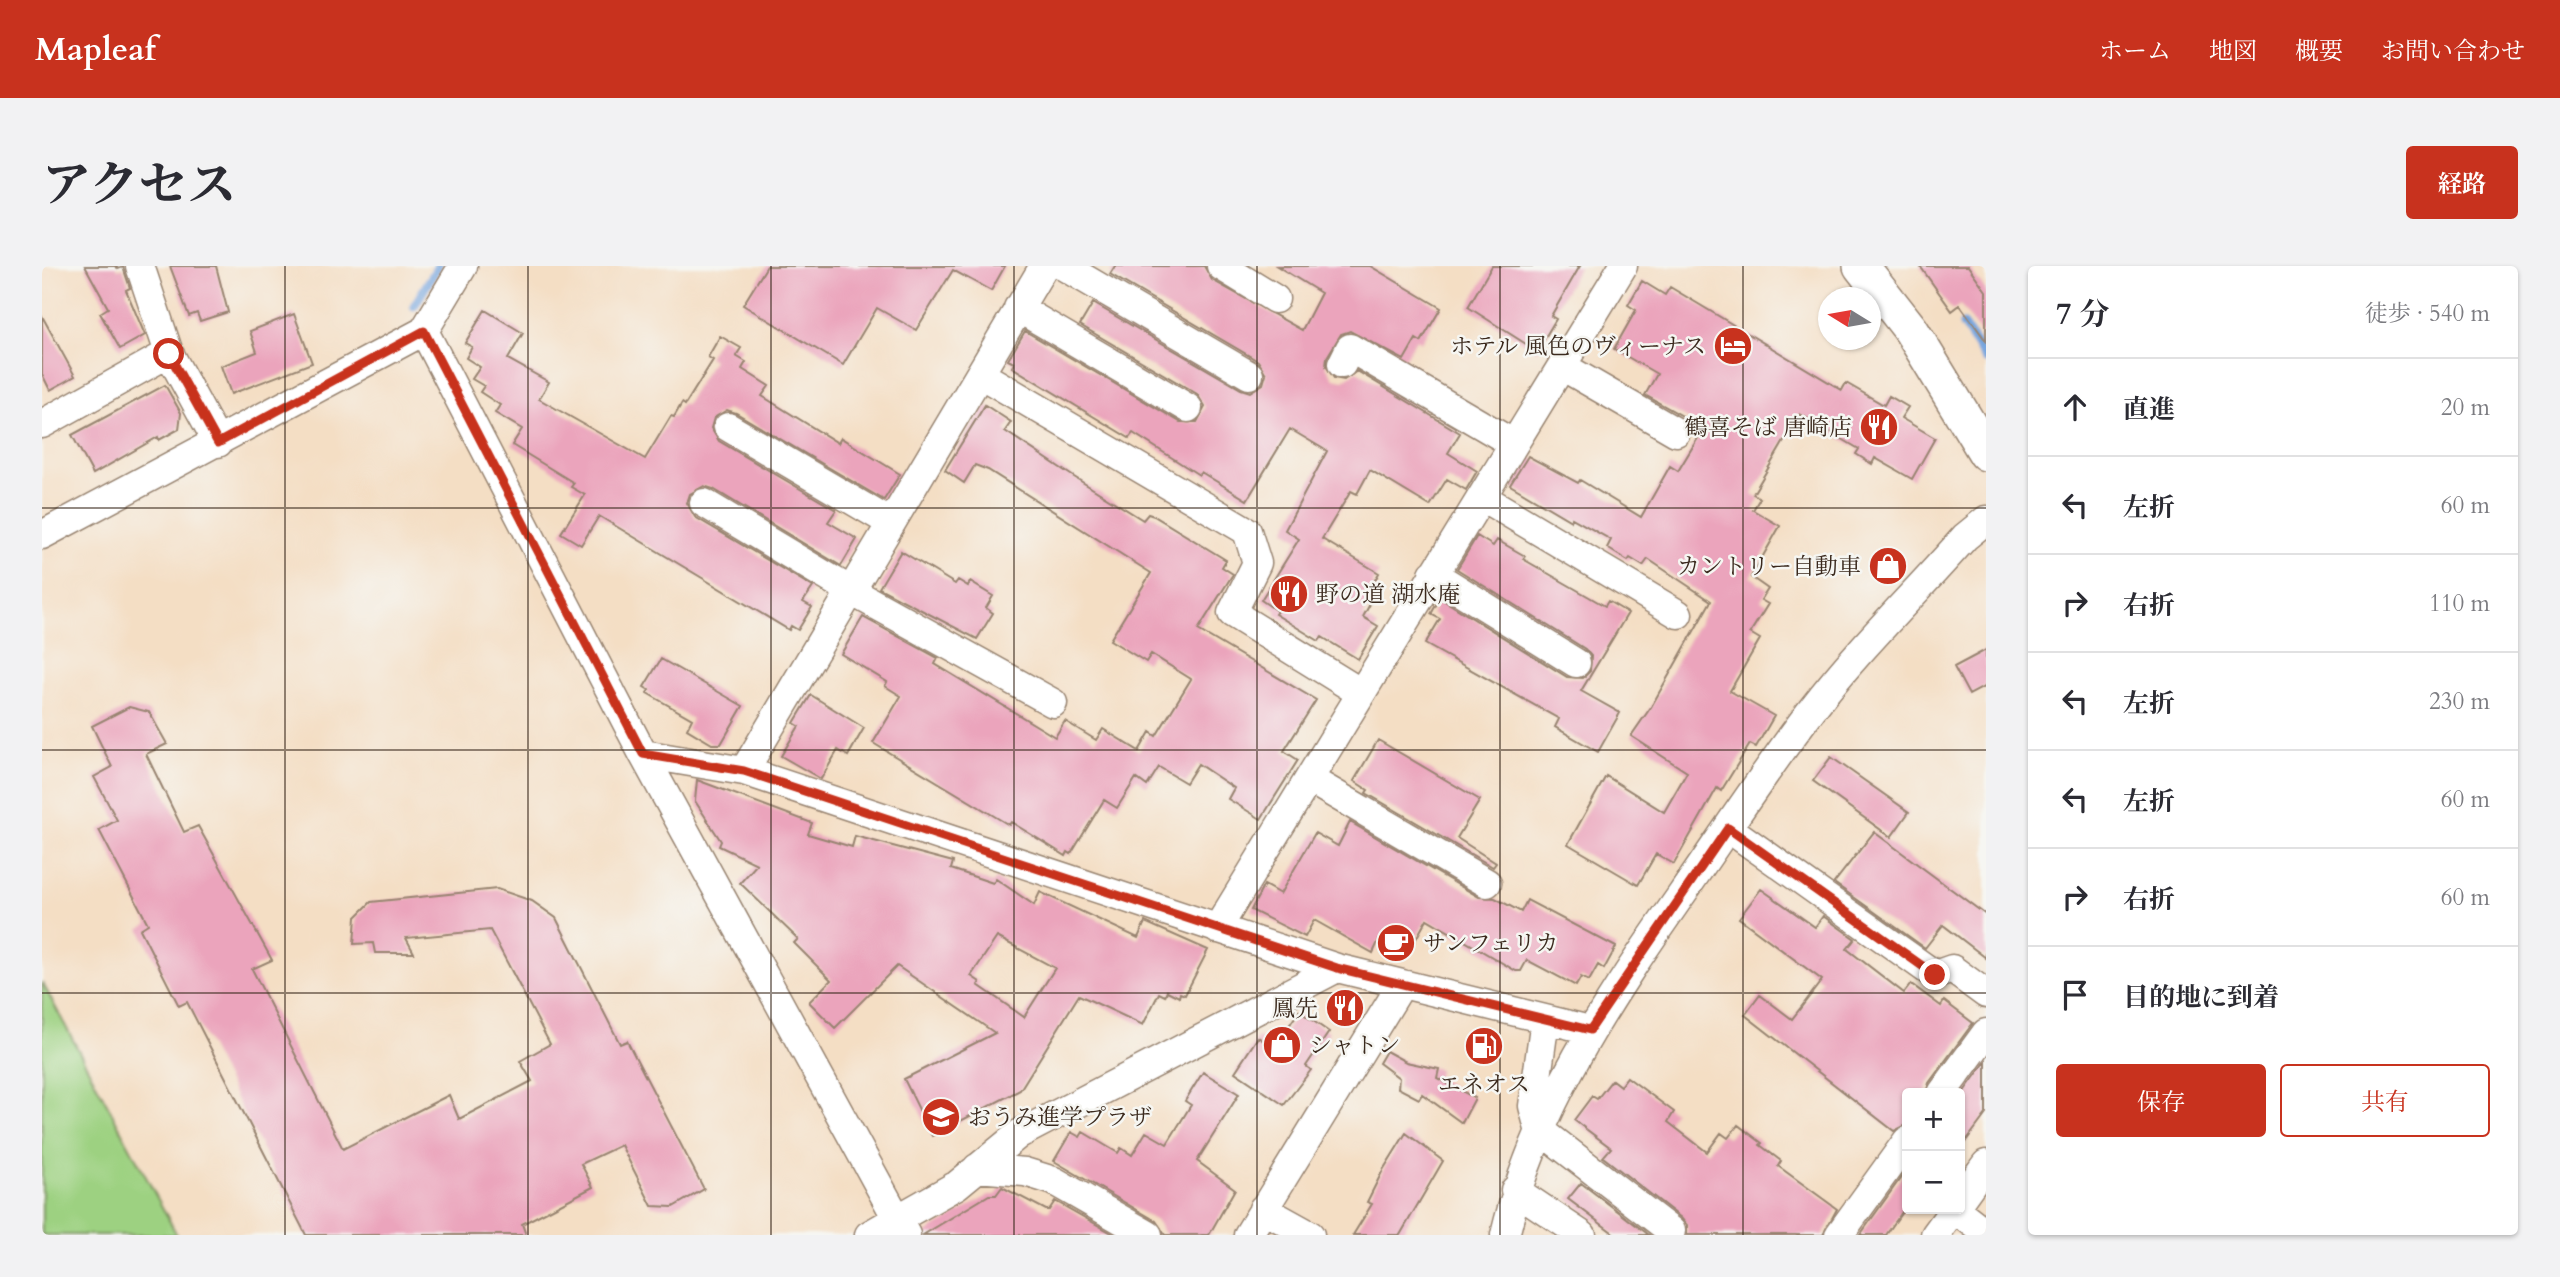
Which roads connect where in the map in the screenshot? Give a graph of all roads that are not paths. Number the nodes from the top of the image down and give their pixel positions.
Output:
1 (140, 266) edge
2 (463, 266) edge
3 (1044, 266) edge
4 (1063, 266) edge
5 (1221, 266) edge
6 (1623, 266) edge
7 (1861, 266) edge
8 (1275, 299) dead end
9 (1018, 308) junction
10 (424, 331) junction
11 (169, 354) junction
12 (1342, 365) dead end
13 (1562, 366) junction
14 (979, 374) junction
15 (1250, 375) dead end
16 (1188, 408) dead end
17 (42, 424) edge
18 (729, 426) dead end
19 (1676, 432) dead end
20 (218, 443) junction
21 (1514, 444) junction
22 (1986, 453) edge
23 (1482, 497) junction
24 (704, 503) dead end
25 (1986, 520) edge
26 (891, 523) junction
27 (42, 535) edge
28 (1433, 574) junction
29 (852, 590) junction
30 (1678, 614) dead end
31 (1576, 663) dead end
32 (1362, 693) junction
33 (1053, 703) dead end
34 (643, 754) junction
35 (744, 771) junction
36 (1309, 779) junction
37 (1728, 828) junction
38 (1487, 883) dead end
39 (1217, 929) junction
40 (1337, 968) junction
41 (1402, 984) junction
42 (1986, 994) edge
43 (1545, 1019) junction
44 (1590, 1030) junction
45 (1986, 1033) edge
46 (1946, 1088) edge
47 (1539, 1129) junction
48 (1902, 1148) edge
49 (1986, 1164) edge
50 (977, 1168) junction
51 (1515, 1190) junction
52 (1965, 1193) edge
53 (1263, 1209) junction
54 (1950, 1214) edge
55 (1961, 1214) edge
56 (902, 1227) edge
57 (1671, 1231) dead end
58 (1986, 1233) edge
59 (869, 1235) edge
60 (1148, 1235) edge
61 (1248, 1235) edge
62 (1310, 1235) edge
63 (1505, 1235) edge
64 (1582, 1235) edge
65 (1839, 1235) edge
66 (1935, 1235) edge

1 - 11 street
2 - 10 street
3 - 9 street
4 - 15 street
5 - 8 street
6 - 13 street
7 - 22 main road
9 - 14 street
9 - 16 street
10 - 20 street
10 - 34 street
11 - 17 street
11 - 20 street
12 - 21 street
13 - 19 street
13 - 21 street
14 - 26 street
14 - 32 street
18 - 26 street
20 - 27 street
21 - 23 street
23 - 28 street
23 - 30 street
24 - 29 street
25 - 37 street
26 - 29 street
28 - 31 street
28 - 32 street
29 - 33 street
29 - 35 street
32 - 36 street
34 - 35 street
34 - 56 street
35 - 39 street
36 - 38 street
36 - 39 street
37 - 42 street
37 - 44 street
39 - 40 street
40 - 41 street
40 - 50 street
41 - 43 street
41 - 53 street
43 - 44 street
43 - 47 street
44 - 47 street
45 - 46 street
47 - 51 street
47 - 57 street
48 - 65 street
49 - 52 street
50 - 56 street
50 - 60 street
51 - 63 street
51 - 64 street
53 - 61 street
53 - 62 street
54 - 66 street
55 - 58 street
56 - 59 street

